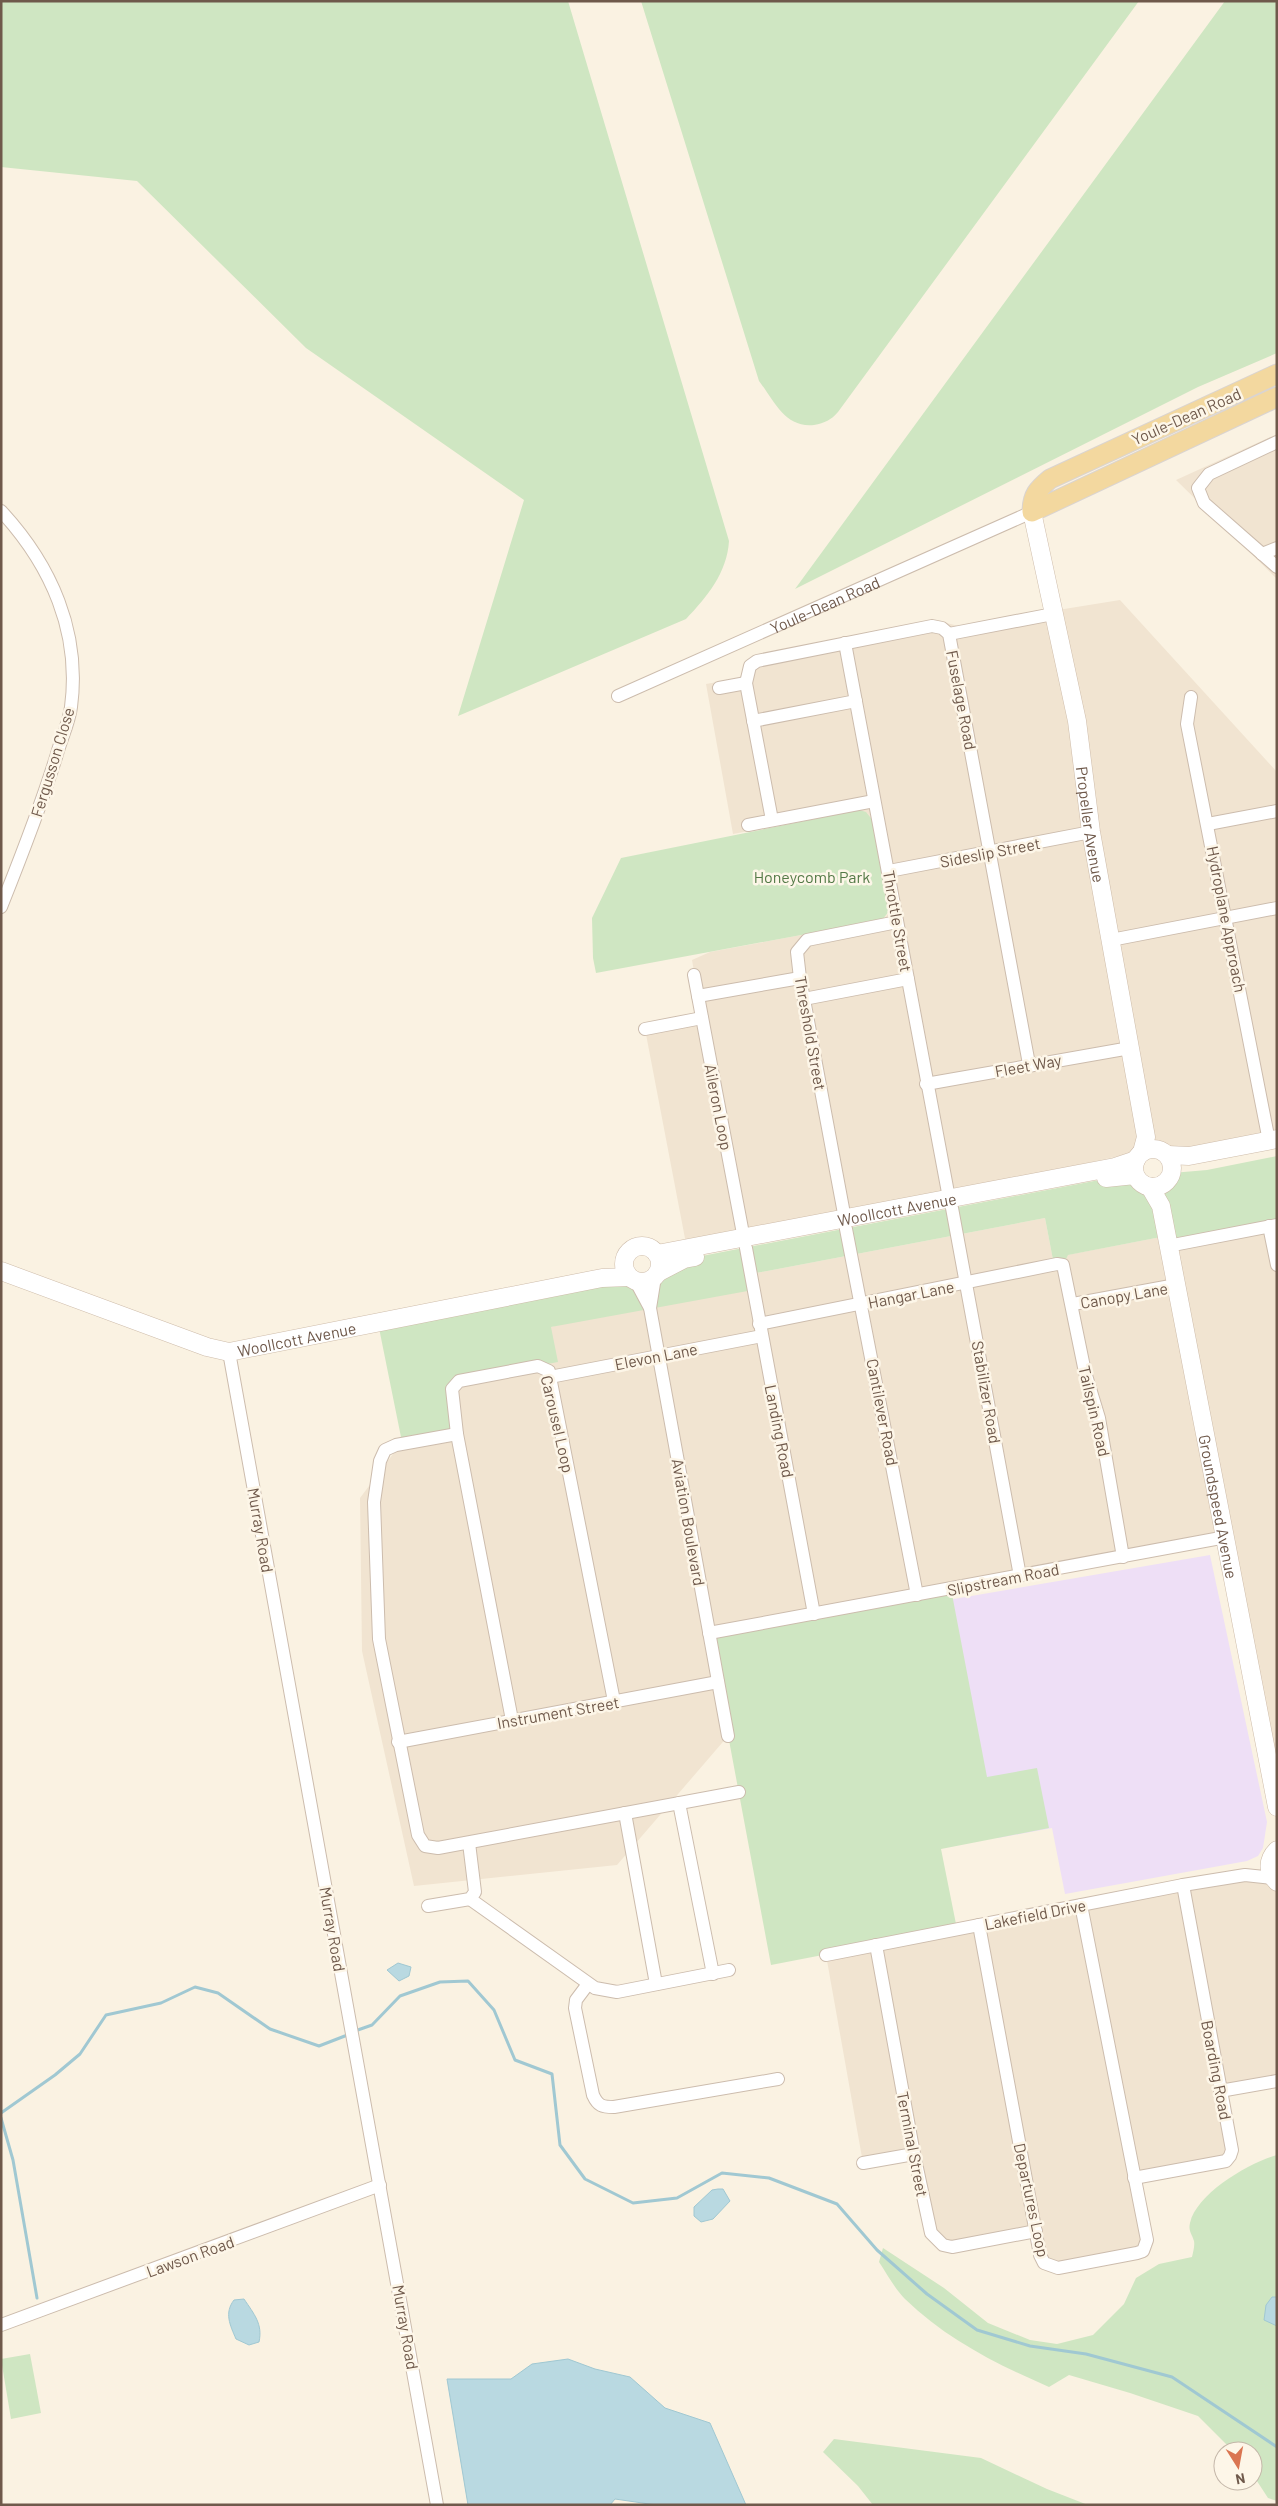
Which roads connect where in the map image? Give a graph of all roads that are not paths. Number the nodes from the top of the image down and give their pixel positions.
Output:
1 (1277, 374) edge
2 (1277, 397) edge
3 (1277, 442) edge
4 (1, 510) edge
5 (1032, 512) junction
6 (1277, 548) edge
7 (1262, 554) junction
8 (1277, 567) edge
9 (1053, 614) junction
10 (949, 634) junction
11 (845, 643) junction
12 (746, 683) junction
13 (719, 688) dead end
14 (618, 696) dead end
15 (1191, 697) dead end
16 (856, 701) junction
17 (753, 721) junction
18 (874, 801) junction
19 (1277, 811) edge
20 (772, 820) junction
21 (1208, 824) junction
22 (748, 825) dead end
23 (1091, 832) junction
24 (990, 852) junction
25 (889, 872) junction
26 (1, 907) edge
27 (1277, 908) edge
28 (1226, 917) junction
29 (897, 922) junction
30 (1111, 940) junction
31 (694, 975) dead end
32 (800, 978) junction
33 (908, 979) junction
34 (698, 996) junction
35 (804, 999) junction
36 (702, 1018) junction
37 (644, 1029) dead end
38 (1130, 1048) junction
39 (1029, 1064) junction
40 (926, 1084) junction
41 (1274, 1144) edge
42 (1147, 1155) junction
43 (1162, 1181) junction
44 (951, 1203) junction
45 (846, 1224) junction
46 (1273, 1226) edge
47 (745, 1243) junction
48 (1168, 1246) junction
49 (657, 1254) junction
50 (1277, 1265) edge
51 (1063, 1266) joint
52 (1, 1271) edge
53 (629, 1273) junction
54 (657, 1274) junction
55 (967, 1282) junction
56 (1176, 1285) junction
57 (862, 1303) junction
58 (1073, 1304) junction
59 (650, 1308) junction
60 (761, 1330) junction
61 (229, 1352) junction
62 (659, 1356) junction
63 (550, 1377) junction
64 (456, 1434) junction
65 (1226, 1537) junction
66 (1123, 1557) junction
67 (1020, 1576) junction
68 (917, 1595) junction
69 (814, 1614) junction
70 (709, 1633) junction
71 (718, 1682) junction
72 (614, 1701) junction
73 (512, 1720) junction
74 (728, 1736) dead end
75 (398, 1742) junction
76 (1271, 1750) edge
77 (739, 1792) dead end
78 (679, 1803) junction
79 (1277, 1807) edge
80 (625, 1813) junction
81 (469, 1843) junction
82 (1275, 1861) edge
83 (1183, 1885) junction
84 (470, 1899) junction
85 (1081, 1905) junction
86 (428, 1906) dead end
87 (979, 1925) junction
88 (876, 1945) junction
89 (826, 1955) dead end
90 (729, 1970) dead end
91 (713, 1974) junction
92 (588, 1984) junction
93 (656, 1984) junction
94 (778, 2079) dead end
95 (1277, 2081) edge
96 (1220, 2092) junction
97 (914, 2154) junction
98 (863, 2164) dead end
99 (1134, 2178) junction
100 (380, 2186) junction
101 (1036, 2231) junction
102 (1, 2325) edge
103 (437, 2505) edge

1 - 5 main road, Youle-Dean Road
2 - 5 main road, Youle-Dean Road
3 - 7 street
4 - 26 street, Fergusson Close
5 - 9 street, Propeller Avenue
5 - 14 street, Youle-Dean Road
6 - 7 street
7 - 8 street
9 - 10 street
9 - 23 street, Propeller Avenue
10 - 11 street, Fuselage Road
10 - 24 street, Fuselage Road
11 - 12 street, Fuselage Road
11 - 16 street, Throttle Street
12 - 13 street
12 - 17 street
15 - 21 street, Hydroplane Approach
16 - 17 street
16 - 18 street, Throttle Street
17 - 20 street
18 - 20 street
18 - 25 street, Throttle Street
19 - 21 street
20 - 22 street
21 - 28 street, Hydroplane Approach
23 - 24 street, Sideslip Street
23 - 30 street, Propeller Avenue
24 - 25 street, Sideslip Street
24 - 39 street, Fuselage Road
25 - 29 street, Throttle Street
27 - 28 street
28 - 30 street
28 - 41 street, Hydroplane Approach
29 - 32 street, Threshold Street
29 - 33 street, Throttle Street
30 - 38 street, Propeller Avenue
31 - 34 street, Aileron Loop
32 - 34 street
32 - 35 street, Threshold Street
33 - 35 street
33 - 40 street, Throttle Street
34 - 36 street, Aileron Loop
35 - 45 street, Threshold Street
36 - 37 street
36 - 47 street, Aileron Loop
38 - 39 street, Fleet Way
38 - 42 street, Propeller Avenue
39 - 40 street, Fleet Way
40 - 44 street, Throttle Street
41 - 42 street, Woollcott Avenue
41 - 43 street
42 - 43 street
42 - 43 street
42 - 44 street, Woollcott Avenue
43 - 48 street, Groundspeed Avenue
44 - 45 street, Woollcott Avenue
44 - 55 street, Stabilizer Road
45 - 47 street, Woollcott Avenue
45 - 57 street, Cantilever Road
46 - 48 street
46 - 50 street
47 - 49 street, Woollcott Avenue
47 - 54 street, Woollcott Avenue
47 - 60 street, Landing Road
48 - 56 street, Groundspeed Avenue
49 - 53 street, Woollcott Avenue
49 - 54 street
51 - 55 street, Hangar Lane
51 - 58 street, Tailspin Road
52 - 61 street, Woollcott Avenue
53 - 54 street, Woollcott Avenue
53 - 59 street, Aviation Boulevard
53 - 61 street, Woollcott Avenue
54 - 59 street, Aviation Boulevard
55 - 57 street, Hangar Lane
55 - 67 street, Stabilizer Road
56 - 58 street, Canopy Lane
56 - 65 street, Groundspeed Avenue
57 - 60 street, Hangar Lane
57 - 68 street, Cantilever Road
58 - 66 street, Tailspin Road
59 - 62 street, Aviation Boulevard
60 - 62 street, Elevon Lane
60 - 69 street, Landing Road
61 - 100 street, Murray Road
62 - 63 street, Elevon Lane
62 - 70 street, Aviation Boulevard
63 - 64 street, Carousel Loop
63 - 72 street, Carousel Loop
64 - 73 street, Carousel Loop
64 - 75 street
65 - 66 street, Slipstream Road
65 - 76 street, Groundspeed Avenue
66 - 67 street, Slipstream Road
67 - 68 street, Slipstream Road
68 - 69 street, Slipstream Road
69 - 70 street, Slipstream Road
70 - 71 street, Aviation Boulevard
71 - 72 street, Instrument Street
71 - 74 street, Aviation Boulevard
72 - 73 street, Instrument Street
73 - 75 street, Instrument Street
75 - 81 street
76 - 79 street, Groundspeed Avenue
77 - 78 street
78 - 80 street
78 - 91 street
80 - 81 street
80 - 93 street
81 - 84 street
82 - 83 street, Lakefield Drive
83 - 85 street, Lakefield Drive
83 - 96 street, Boarding Road
84 - 86 street
84 - 92 street
85 - 87 street, Lakefield Drive
85 - 99 street, Departures Loop
87 - 88 street, Lakefield Drive
87 - 101 street, Departures Loop
88 - 89 street, Lakefield Drive
88 - 97 street, Terminal Street
90 - 91 street
91 - 93 street
92 - 93 street
92 - 94 street
95 - 96 street
96 - 99 street, Boarding Road
97 - 98 street
97 - 101 street, Terminal Street
99 - 101 street, Departures Loop
100 - 102 street, Lawson Road
100 - 103 street, Murray Road

